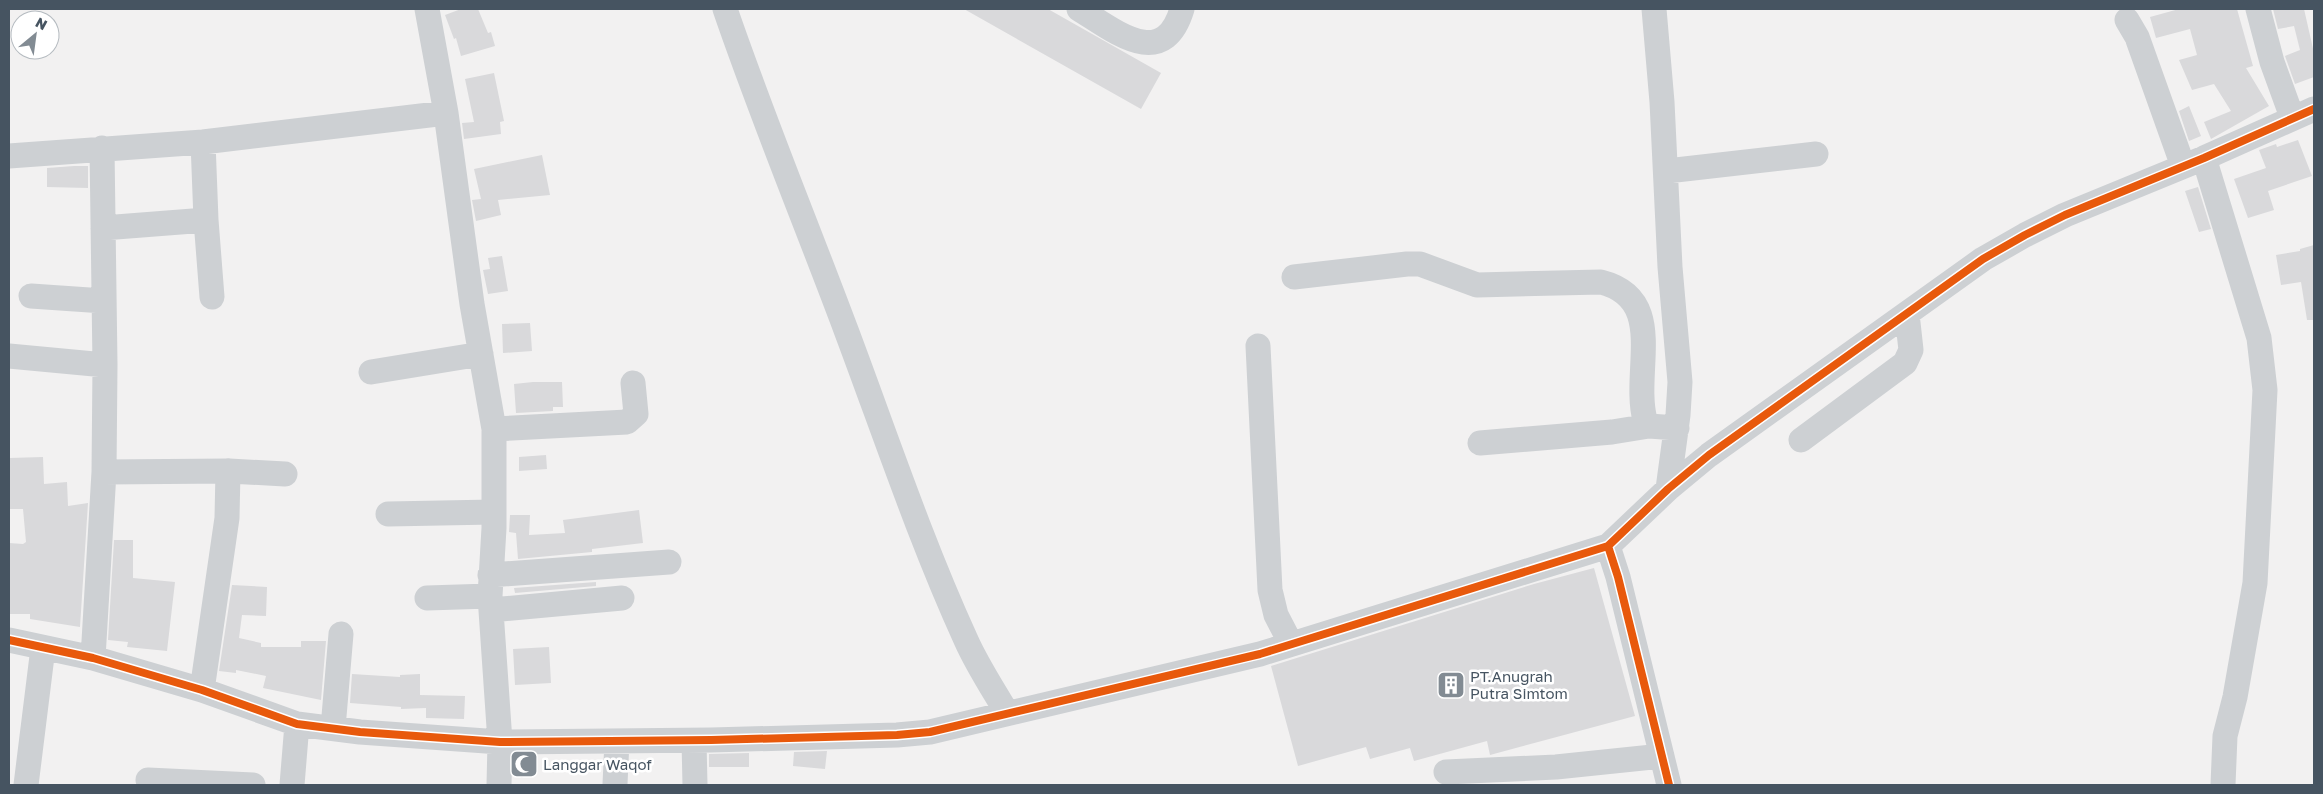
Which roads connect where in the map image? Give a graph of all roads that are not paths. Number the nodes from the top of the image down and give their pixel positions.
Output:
1 (426, 9) edge
2 (725, 9) edge
3 (1079, 9) edge
4 (1182, 9) edge
5 (1654, 9) edge
6 (2258, 9) edge
7 (2127, 20) dead end
8 (446, 113) junction
9 (2303, 113) edge
10 (203, 142) junction
11 (102, 148) junction
12 (1816, 154) dead end
13 (9, 156) edge
14 (2193, 162) junction
15 (1667, 171) junction
16 (206, 220) junction
17 (103, 228) junction
18 (1294, 277) dead end
19 (31, 296) dead end
20 (212, 297) dead end
21 (104, 301) junction
22 (1906, 314) junction
23 (1258, 346) dead end
24 (481, 354) junction
25 (9, 356) edge
26 (106, 365) junction
27 (371, 372) dead end
28 (633, 383) dead end
29 (1649, 426) junction
30 (1677, 428) junction
31 (494, 430) junction
32 (1801, 440) dead end
33 (1480, 443) dead end
34 (228, 471) junction
35 (104, 472) junction
36 (284, 474) dead end
37 (1668, 489) junction
38 (494, 512) junction
39 (388, 514) dead end
40 (1608, 546) junction
41 (669, 562) dead end
42 (491, 594) junction
43 (427, 598) dead end
44 (622, 598) dead end
45 (341, 634) dead end
46 (9, 640) edge
47 (1290, 644) junction
48 (44, 648) junction
49 (93, 658) junction
50 (202, 690) junction
51 (1007, 713) junction
52 (297, 724) junction
53 (333, 728) junction
54 (694, 740) junction
55 (617, 741) junction
56 (500, 742) junction
57 (1662, 756) junction
58 (1446, 772) dead end
59 (148, 780) dead end
60 (615, 784) edge
61 (26, 785) edge
62 (253, 785) edge
63 (292, 785) edge
64 (499, 785) edge
65 (695, 785) edge
66 (1669, 785) edge
67 (2223, 785) edge

1 - 8 street
2 - 51 street
3 - 4 street
5 - 15 street
6 - 9 street
7 - 14 street
8 - 10 street
8 - 24 street
9 - 14 street
10 - 11 street
10 - 16 street
11 - 13 street
11 - 17 street
12 - 15 street
14 - 22 street
14 - 67 street
15 - 30 street
16 - 17 street
16 - 20 street
17 - 21 street
18 - 29 street
19 - 21 street
21 - 26 street
22 - 32 street
22 - 37 street
23 - 47 street
24 - 27 street
24 - 31 street
25 - 26 street
26 - 35 street
28 - 31 street
29 - 30 street
29 - 33 street
30 - 37 street
31 - 38 street
34 - 35 street
34 - 36 street
34 - 50 street
35 - 49 street
37 - 40 street
38 - 39 street
38 - 42 street
40 - 47 street
40 - 57 street
41 - 42 street
42 - 43 street
42 - 44 street
42 - 56 street
45 - 53 street
46 - 48 street
47 - 51 street
48 - 49 street
48 - 61 street
49 - 50 street
50 - 52 street
51 - 54 street
52 - 53 street
52 - 63 street
53 - 56 street
54 - 55 street
54 - 65 street
55 - 56 street
55 - 60 street
56 - 64 street
57 - 58 street
57 - 66 street
59 - 62 street

